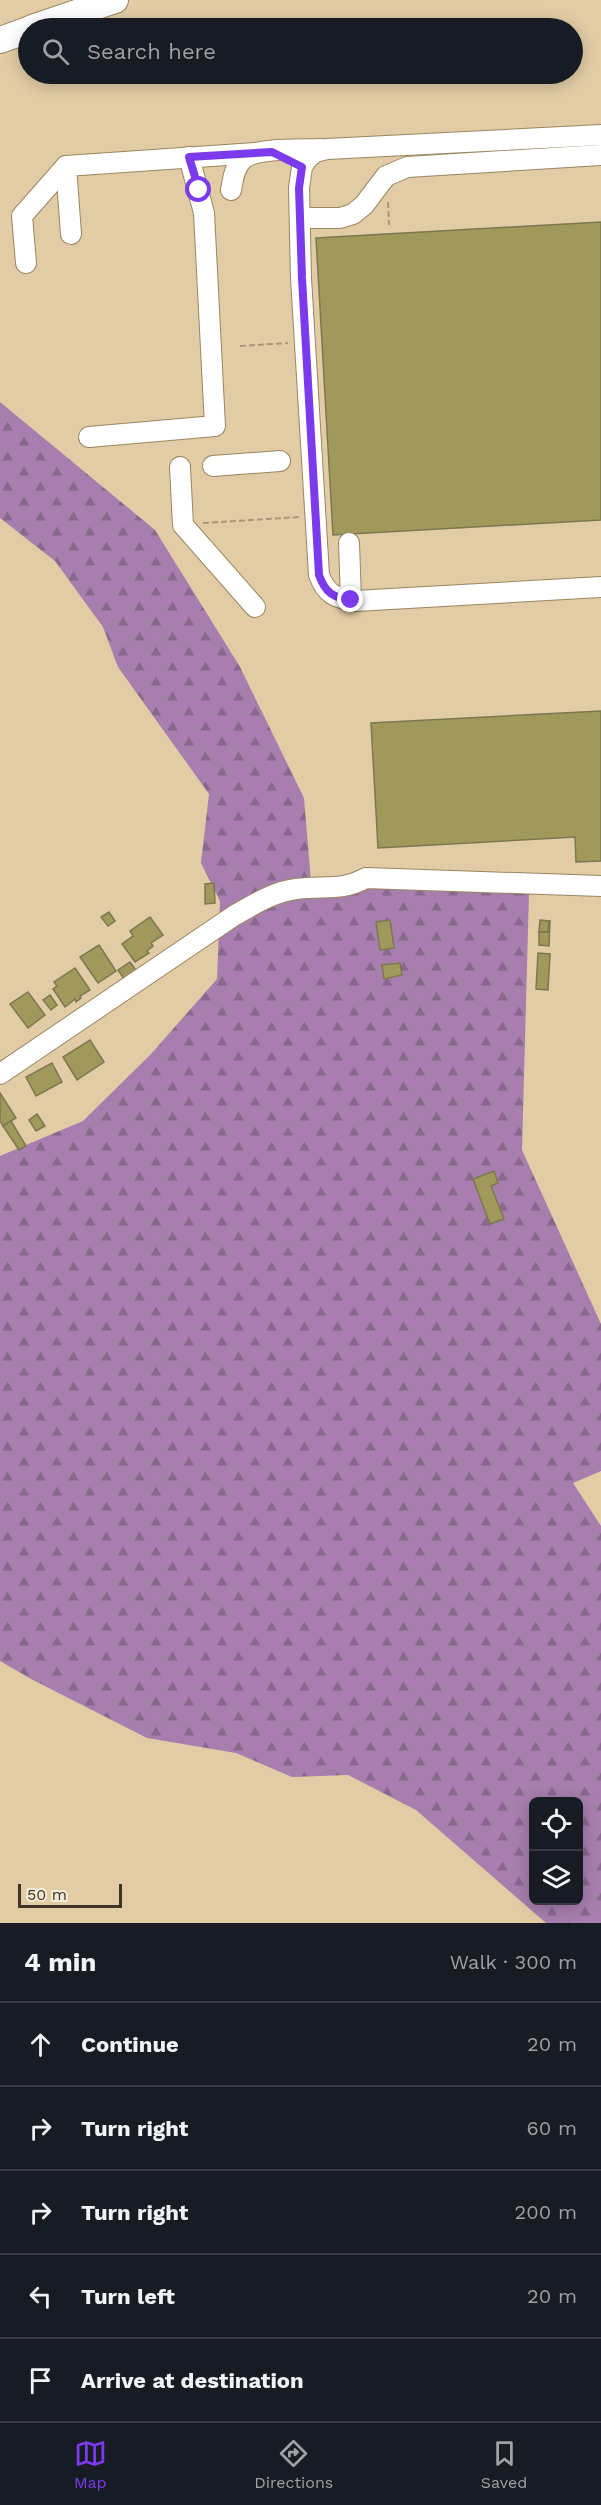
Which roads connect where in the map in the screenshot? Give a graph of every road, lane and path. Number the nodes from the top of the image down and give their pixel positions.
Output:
1 (116, 0) edge
2 (63, 18) edge
3 (18, 33) edge
4 (0, 40) edge
5 (601, 135) edge
6 (327, 149) junction
7 (264, 152) junction
8 (218, 155) junction
9 (601, 155) edge
10 (189, 157) junction
11 (66, 166) junction
12 (238, 166) junction
13 (302, 167) junction
14 (231, 190) dead end
15 (300, 218) junction
16 (71, 234) dead end
17 (26, 262) dead end
18 (291, 343) dead end
19 (240, 346) dead end
20 (89, 437) dead end
21 (279, 461) dead end
22 (213, 466) dead end
23 (180, 467) dead end
24 (300, 517) dead end
25 (200, 523) dead end
26 (349, 543) dead end
27 (601, 587) edge
28 (351, 600) junction
29 (255, 607) dead end
30 (601, 886) edge
31 (0, 1074) edge

1 - 2 main road
3 - 4 main road
5 - 6 street
6 - 7 street
6 - 13 street
7 - 8 street
7 - 12 street
7 - 13 street
8 - 10 street
8 - 12 street
9 - 15 street
10 - 11 street
10 - 20 street
11 - 16 street
11 - 17 street
12 - 14 street
13 - 15 street
15 - 28 street
18 - 19 path
21 - 22 street
23 - 29 street
24 - 25 path
26 - 28 street
27 - 28 street
30 - 31 street

